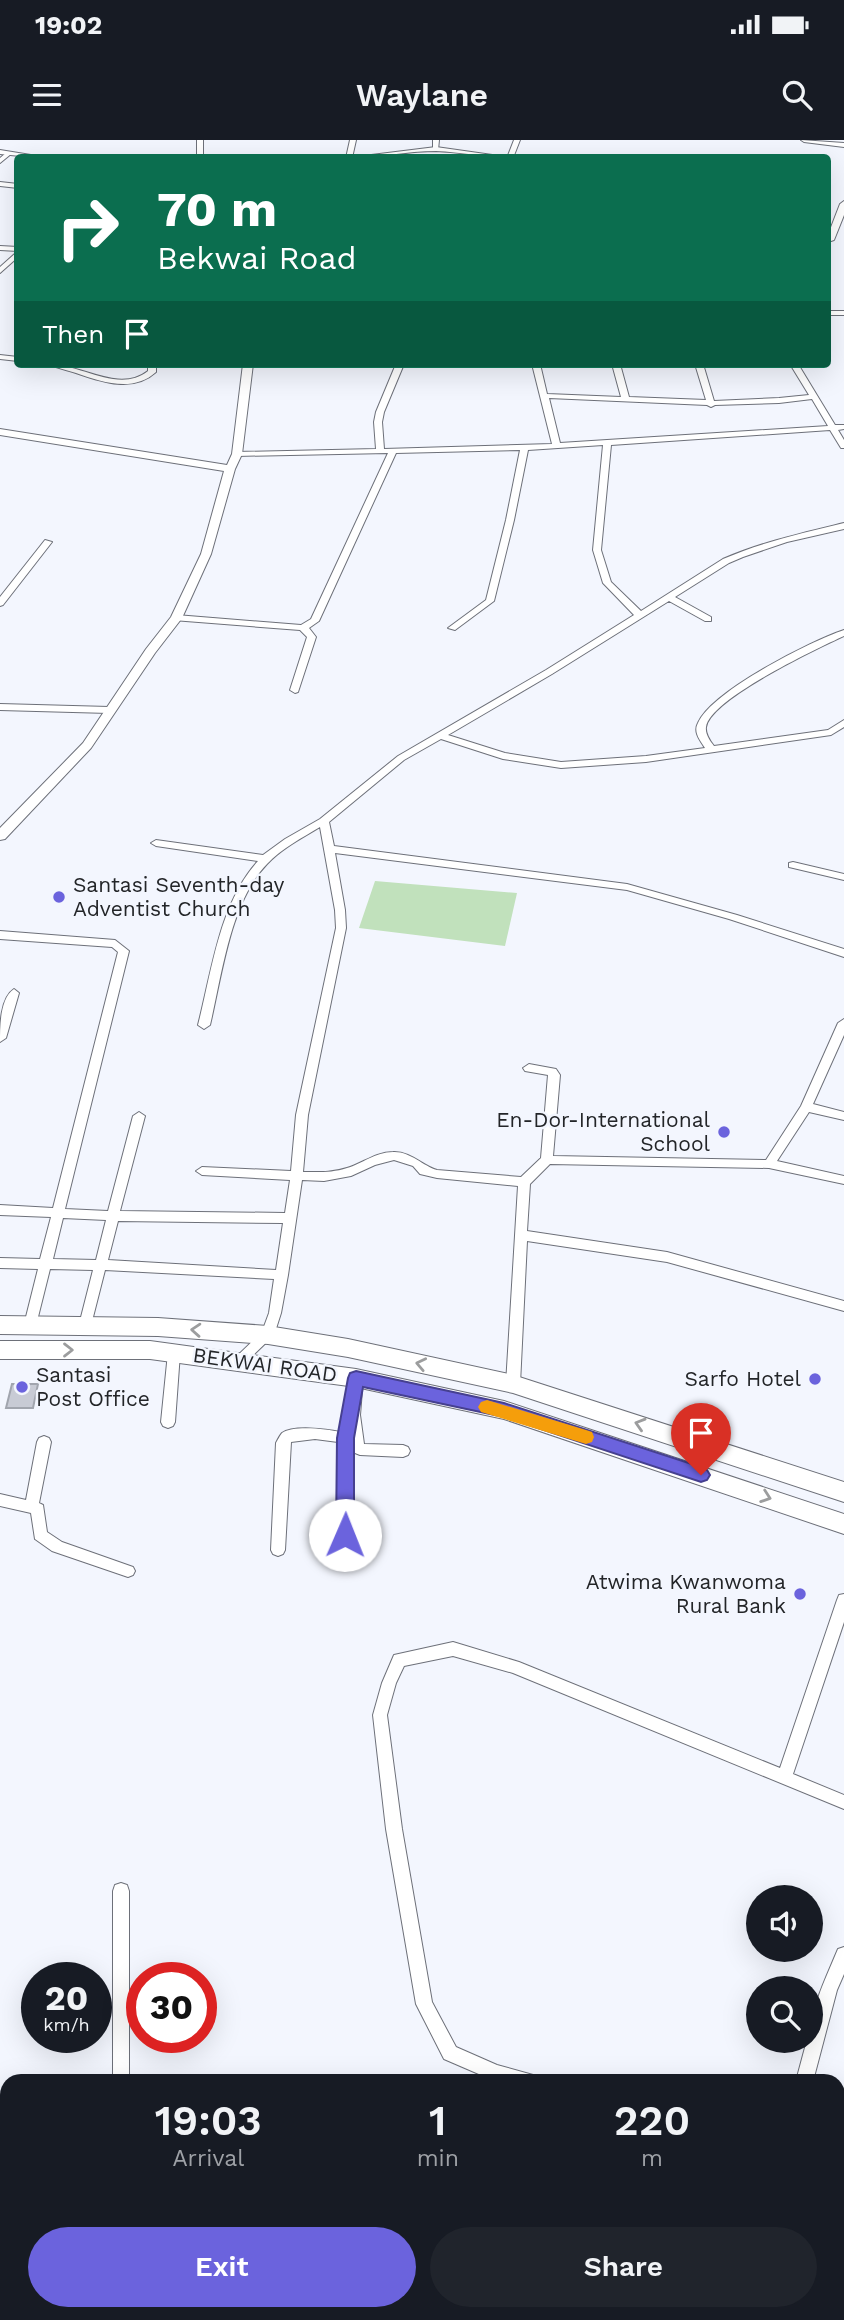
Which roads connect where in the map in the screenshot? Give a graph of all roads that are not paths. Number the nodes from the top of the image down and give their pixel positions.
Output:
1 (804, 140) edge
2 (436, 145) edge
3 (844, 145) edge
4 (4, 153) edge
5 (376, 154) edge
6 (487, 154) edge
7 (0, 161) edge
8 (843, 206) edge
9 (832, 241) edge
10 (14, 255) edge
11 (0, 271) edge
12 (65, 368) edge
13 (152, 368) edge
14 (247, 368) edge
15 (398, 368) edge
16 (537, 368) edge
17 (618, 368) edge
18 (700, 368) edge
19 (796, 368) edge
20 (544, 396) junction
21 (813, 397) junction
22 (625, 398) junction
23 (710, 405) junction
24 (844, 427) edge
25 (832, 428) junction
26 (0, 432) edge
27 (607, 444) junction
28 (557, 446) junction
29 (844, 446) edge
30 (524, 448) junction
31 (380, 450) junction
32 (393, 451) junction
33 (237, 454) junction
34 (230, 469) junction
35 (844, 526) edge
36 (48, 542) dead end
37 (669, 597) junction
38 (0, 603) edge
39 (640, 615) junction
40 (176, 618) junction
41 (709, 618) dead end
42 (303, 628) junction
43 (452, 628) dead end
44 (844, 633) edge
45 (295, 690) dead end
46 (0, 707) edge
47 (109, 710) junction
48 (844, 723) edge
49 (440, 735) junction
50 (710, 748) junction
51 (324, 821) junction
52 (0, 836) edge
53 (156, 843) dead end
54 (328, 849) junction
55 (266, 859) junction
56 (793, 865) dead end
57 (844, 877) edge
58 (0, 935) edge
59 (844, 953) edge
60 (14, 993) dead end
61 (844, 1023) edge
62 (204, 1025) dead end
63 (0, 1038) edge
64 (529, 1068) dead end
65 (806, 1107) junction
66 (139, 1116) dead end
67 (844, 1116) edge
68 (547, 1160) junction
69 (769, 1164) junction
70 (202, 1171) dead end
71 (297, 1176) junction
72 (844, 1180) edge
73 (524, 1182) junction
74 (0, 1210) edge
75 (59, 1212) junction
76 (113, 1216) junction
77 (291, 1218) junction
78 (521, 1235) junction
79 (0, 1263) edge
80 (44, 1264) junction
81 (102, 1265) junction
82 (282, 1275) junction
83 (844, 1306) edge
84 (0, 1325) edge
85 (30, 1325) junction
86 (85, 1325) junction
87 (268, 1335) junction
88 (0, 1350) edge
89 (174, 1353) junction
90 (239, 1360) junction
91 (513, 1384) junction
92 (355, 1389) junction
93 (168, 1422) dead end
94 (345, 1438) junction
95 (44, 1441) dead end
96 (404, 1451) dead end
97 (844, 1492) edge
98 (0, 1500) edge
99 (31, 1507) junction
100 (844, 1524) edge
101 (278, 1550) dead end
102 (338, 1551) dead end
103 (128, 1571) dead end
104 (844, 1600) edge
105 (785, 1776) junction
106 (844, 1802) edge
107 (121, 1891) dead end
108 (844, 1955) edge
109 (121, 2074) edge
110 (501, 2074) edge
111 (806, 2074) edge

1 - 3 street
2 - 5 street
2 - 6 street
4 - 7 street
8 - 9 street
10 - 11 street
12 - 13 street
14 - 33 street
15 - 31 street
16 - 20 street
17 - 22 street
18 - 23 street
19 - 21 street
20 - 22 street
20 - 28 street
21 - 23 street
21 - 25 street
22 - 23 street
24 - 25 street
25 - 27 street
25 - 29 street
26 - 34 street
27 - 28 street
27 - 39 street
28 - 30 street
30 - 32 street
30 - 43 street
31 - 32 street
31 - 33 street
32 - 42 street
33 - 34 street
34 - 40 street
35 - 37 street
36 - 38 street
37 - 39 street
37 - 41 street
39 - 49 street
40 - 42 street
40 - 47 street
42 - 45 street
44 - 50 street
46 - 47 street
47 - 52 street
48 - 50 street
49 - 50 street
49 - 51 street
51 - 54 street
51 - 55 street
53 - 55 street
54 - 59 street
54 - 71 street
55 - 62 street
56 - 57 street
58 - 75 street
60 - 63 street
61 - 65 street
64 - 68 street
65 - 67 street
65 - 69 street
66 - 76 street
68 - 69 street
68 - 73 street
69 - 72 street
70 - 71 street
71 - 73 street
71 - 77 street
73 - 78 street
74 - 75 street
75 - 76 street
75 - 80 street
76 - 77 street
76 - 81 street
77 - 82 street
78 - 83 street
78 - 91 street
79 - 80 street
80 - 81 street
80 - 85 street
81 - 82 street
81 - 86 street
82 - 87 street
84 - 85 highway, BEKWAI ROAD
85 - 86 highway, BEKWAI ROAD
87 -> 86 highway, BEKWAI ROAD
87 - 90 street
91 -> 87 highway, BEKWAI ROAD
88 -> 89 highway, BEKWAI ROAD
89 - 90 highway, BEKWAI ROAD
89 - 93 street
90 - 92 highway, BEKWAI ROAD
97 -> 91 highway, BEKWAI ROAD
92 - 94 street
92 - 96 street
92 -> 100 highway, BEKWAI ROAD
94 - 101 street
94 - 102 street
95 - 99 street
98 - 99 street
99 - 103 street
104 - 105 street
105 - 106 street
105 - 110 street
107 - 109 street
108 - 111 street

